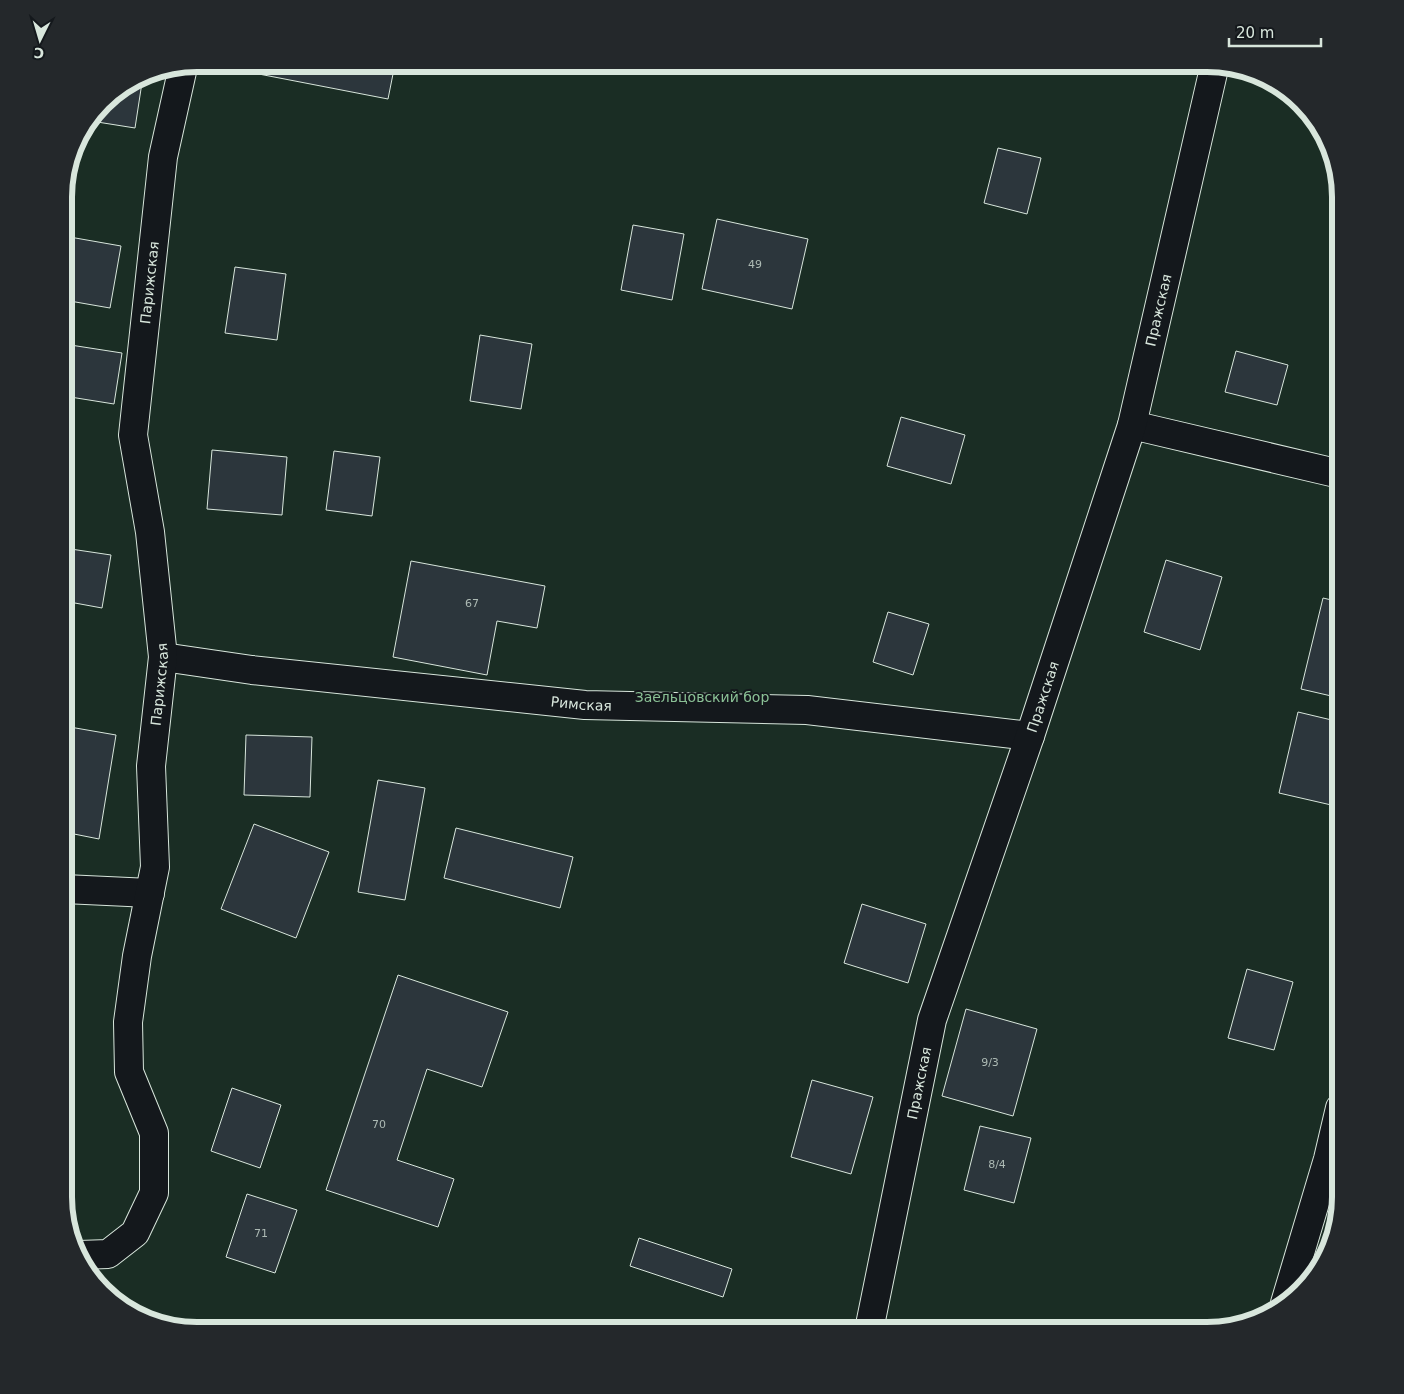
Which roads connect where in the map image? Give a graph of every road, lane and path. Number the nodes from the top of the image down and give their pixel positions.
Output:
1 (1212, 73) edge
2 (181, 74) edge
3 (1132, 424) junction
4 (1332, 472) edge
5 (163, 657) junction
6 (1030, 736) junction
7 (72, 889) edge
8 (150, 893) junction
9 (1332, 1142) edge
10 (87, 1255) edge
11 (1288, 1291) edge
12 (871, 1322) edge

1 - 3 street, Пражская
2 - 5 street, Парижская
3 - 4 street
3 - 6 street, Пражская
5 - 6 street, Римская
5 - 8 street, Парижская
6 - 12 street, Пражская
7 - 8 street
8 - 10 street, Парижская
9 - 11 street

